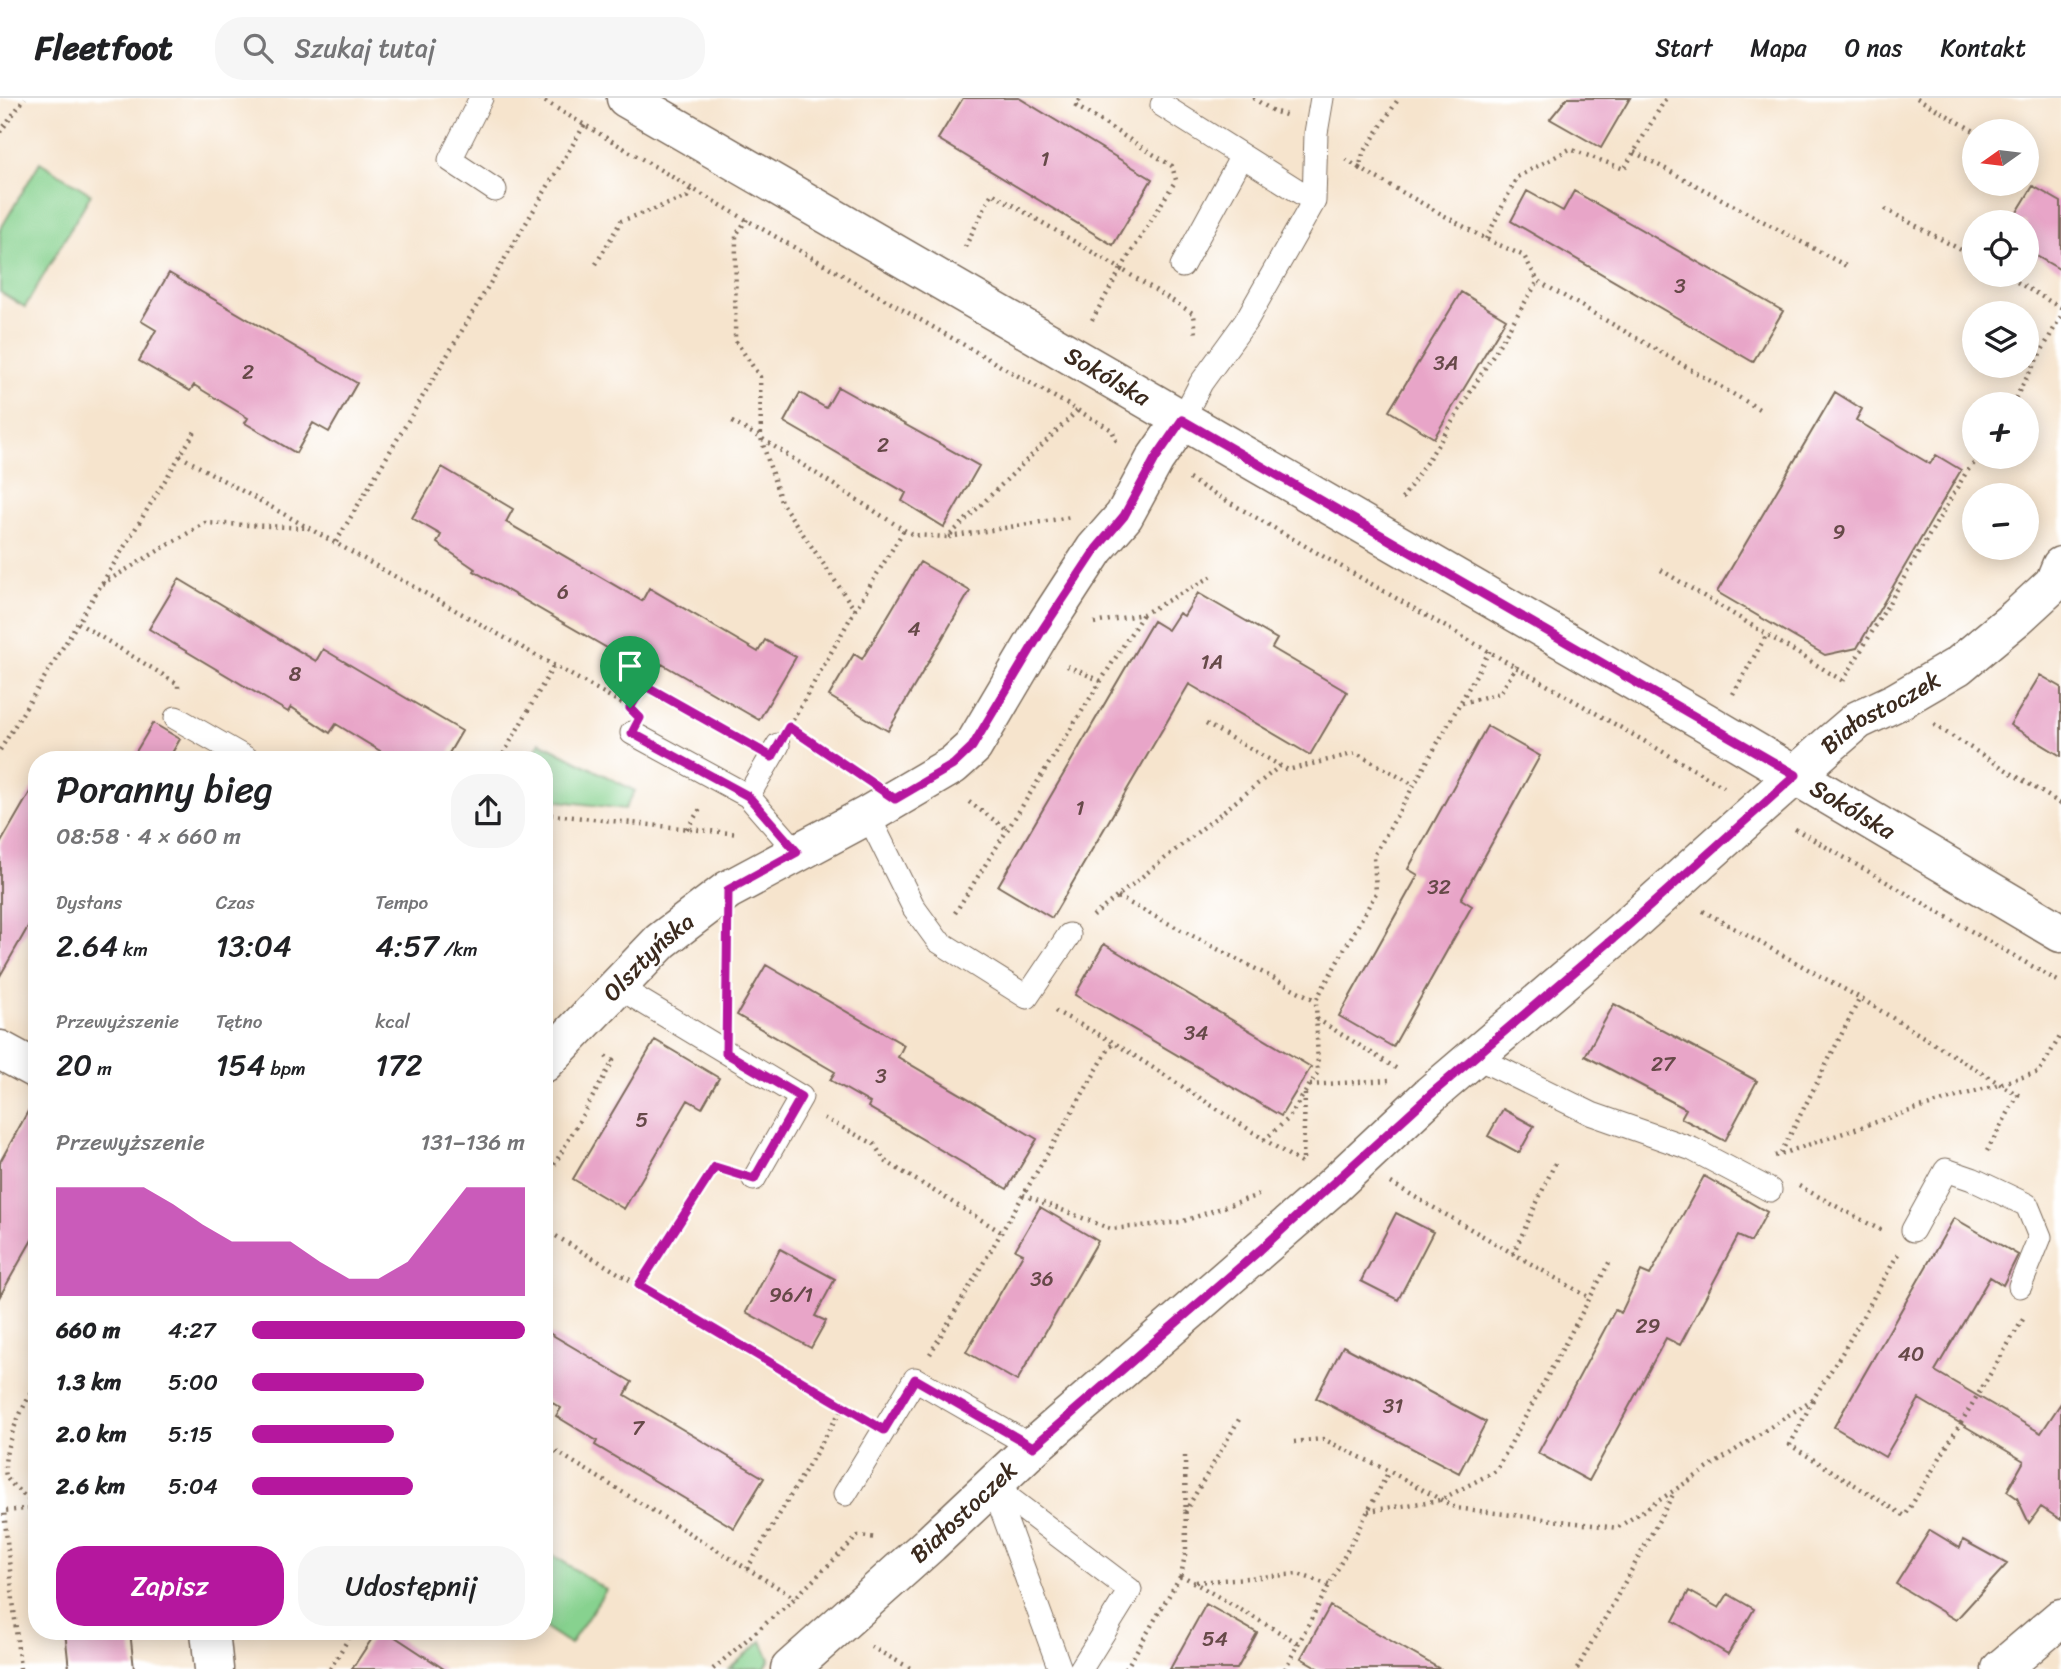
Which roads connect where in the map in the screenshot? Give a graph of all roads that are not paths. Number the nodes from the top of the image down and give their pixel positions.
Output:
1 (481, 98) edge
2 (626, 98) edge
3 (1322, 98) edge
4 (1162, 105) dead end
5 (1242, 156) junction
6 (495, 190) dead end
7 (1314, 201) junction
8 (1182, 266) dead end
9 (1182, 420) junction
10 (2059, 578) edge
11 (176, 718) road end
12 (632, 733) dead end
13 (779, 743) road end
14 (231, 751) edge
15 (1796, 775) junction
16 (748, 796) junction
17 (881, 807) junction
18 (793, 847) junction
19 (2061, 933) edge
20 (1069, 935) road end
21 (618, 987) junction
22 (558, 1050) edge
23 (1474, 1056) junction
24 (754, 1179) road end
25 (1780, 1185) road end
26 (1908, 1236) road end
27 (2020, 1286) dead end
28 (1033, 1447) junction
29 (993, 1486) junction
30 (845, 1494) dead end
31 (2061, 1618) edge
32 (211, 1640) edge
33 (214, 1669) edge
34 (790, 1669) edge
35 (1060, 1669) edge
36 (1081, 1669) edge
37 (2001, 1669) edge

1 - 6 lane
2 - 9 street, Sokólska
3 - 7 lane
4 - 5 lane
5 - 7 lane
5 - 8 lane
7 - 9 lane
9 - 15 street, Sokólska
9 - 17 street, Olsztyńska
10 - 15 street, Białostoczek
11 - 14 lane
12 - 16 lane
13 - 16 lane
15 - 19 street, Sokólska
15 - 23 street, Białostoczek
16 - 18 lane
17 - 18 street, Olsztyńska
17 - 20 lane
18 - 21 street, Olsztyńska
21 - 22 street, Olsztyńska
21 - 24 lane
23 - 25 lane
23 - 28 street, Białostoczek
26 - 27 lane
28 - 29 street, Białostoczek
28 - 30 lane
29 - 34 street, Białostoczek
29 - 35 lane
29 - 36 lane
31 - 37 street
32 - 33 street

